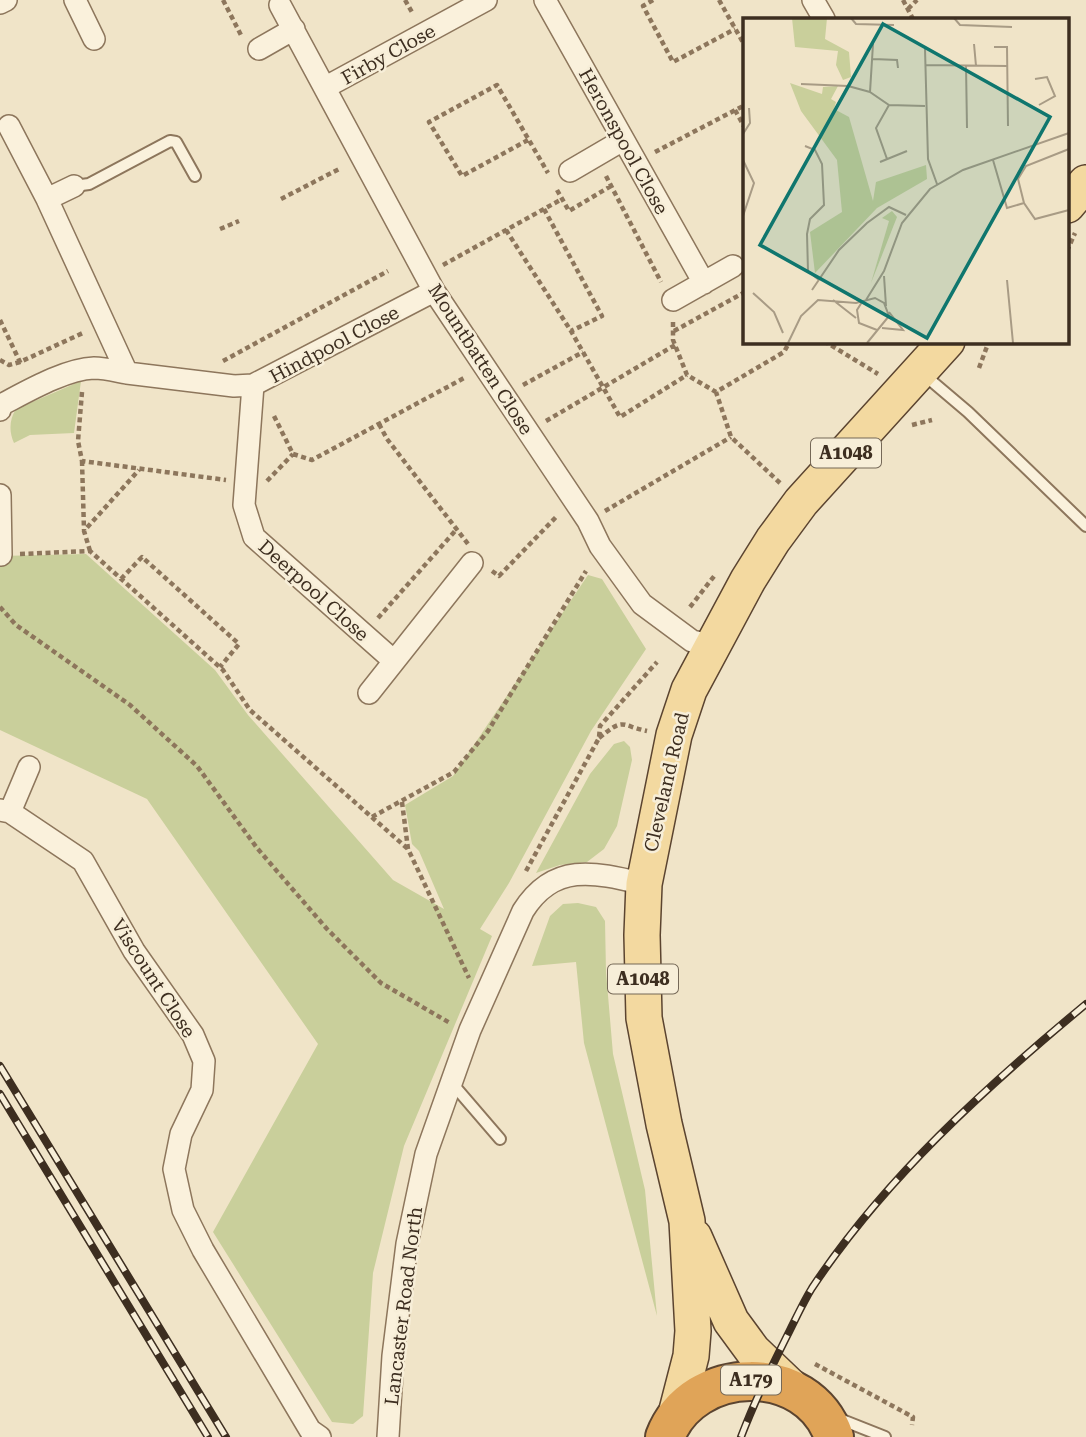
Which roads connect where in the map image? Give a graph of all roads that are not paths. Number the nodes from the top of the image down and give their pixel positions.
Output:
1 (6, 0) edge
2 (75, 0) edge
3 (486, 0) edge
4 (545, 0) edge
5 (813, 0) edge
6 (0, 3) edge
7 (280, 5) dead end
8 (823, 18) edge
9 (294, 29) junction
10 (94, 39) dead end
11 (258, 49) road end
12 (326, 87) junction
13 (9, 126) dead end
14 (623, 140) junction
15 (195, 176) dead end
16 (558, 178) road end
17 (1086, 183) edge
18 (74, 186) joint
19 (47, 199) junction
20 (1068, 204) edge
21 (733, 266) dead end
22 (704, 283) junction
23 (434, 291) junction
24 (667, 303) road end
25 (945, 343) edge
26 (920, 371) junction
27 (127, 373) junction
28 (256, 384) junction
29 (0, 407) edge
30 (0, 495) edge
31 (0, 500) edge
32 (1086, 526) edge
33 (1, 555) edge
34 (476, 559) road end
35 (714, 646) junction
36 (394, 661) junction
37 (369, 693) dead end
38 (29, 767) dead end
39 (5, 811) edge
40 (643, 884) junction
41 (451, 1082) junction
42 (500, 1139) dead end
43 (687, 1221) junction
44 (813, 1399) edge
45 (667, 1431) edge
46 (320, 1437) edge
47 (388, 1437) edge
48 (885, 1437) edge

1 - 6 street
2 - 10 street
3 - 12 street, Firby Close
4 - 14 street, Heronspool Close
5 - 8 street
7 - 9 street, Mountbatten Close
9 - 11 street
9 - 12 street, Mountbatten Close
12 - 23 street, Mountbatten Close
13 - 19 street
14 - 16 street
14 - 22 street, Heronspool Close
15 - 18 lane
17 - 20 main road
18 - 19 street
19 - 27 street
21 - 22 street
22 - 24 street
23 - 28 street, Hindpool Close
23 - 35 street, Mountbatten Close
25 - 26 main road, Cleveland Road / A1048
26 - 32 lane
26 - 35 main road, Cleveland Road / A1048
27 - 28 street, Hindpool Close
27 - 29 street, Hindpool Close
28 - 36 street, Deerpool Close
30 - 31 street
31 - 33 street
34 - 36 street
35 - 40 main road, Cleveland Road / A1048
36 - 37 street
38 - 39 street, Viscount Close
39 - 46 street, Viscount Close
40 - 41 street, Lancaster Road North
40 - 43 main road, Cleveland Road / A1048
41 - 42 lane
41 - 47 street, Lancaster Road North
43 - 44 main road, Cleveland Road / A1048
43 - 45 main road, Cleveland Road / A1048
44 - 45 highway, A179
44 - 48 lane

